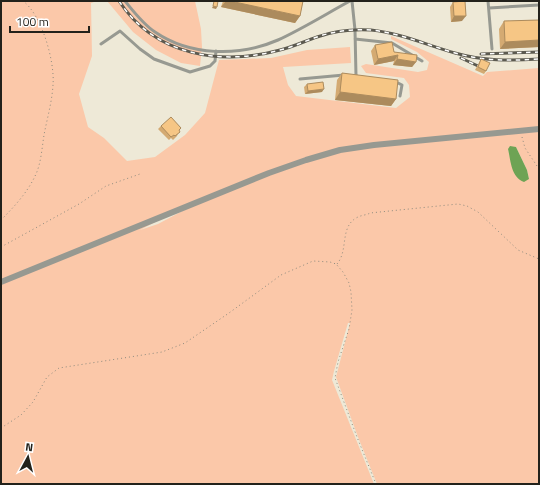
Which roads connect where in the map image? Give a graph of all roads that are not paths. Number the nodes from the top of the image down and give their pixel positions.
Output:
1 (125, 1) edge
2 (351, 1) edge
3 (488, 1) edge
4 (539, 5) edge
5 (489, 8) junction
6 (355, 40) junction
7 (101, 44) dead end
8 (492, 49) dead end
9 (216, 51) junction
10 (422, 62) dead end
11 (356, 76) junction
12 (363, 77) edge
13 (300, 79) dead end
14 (387, 80) edge
15 (400, 96) dead end
16 (539, 129) edge
17 (1, 282) edge

1 - 9 lane
2 - 6 lane
2 - 9 lane
3 - 5 lane
4 - 5 lane
5 - 8 lane
6 - 10 lane
6 - 11 lane
7 - 9 lane
11 - 12 lane
11 - 13 lane
14 - 15 lane
16 - 17 street

